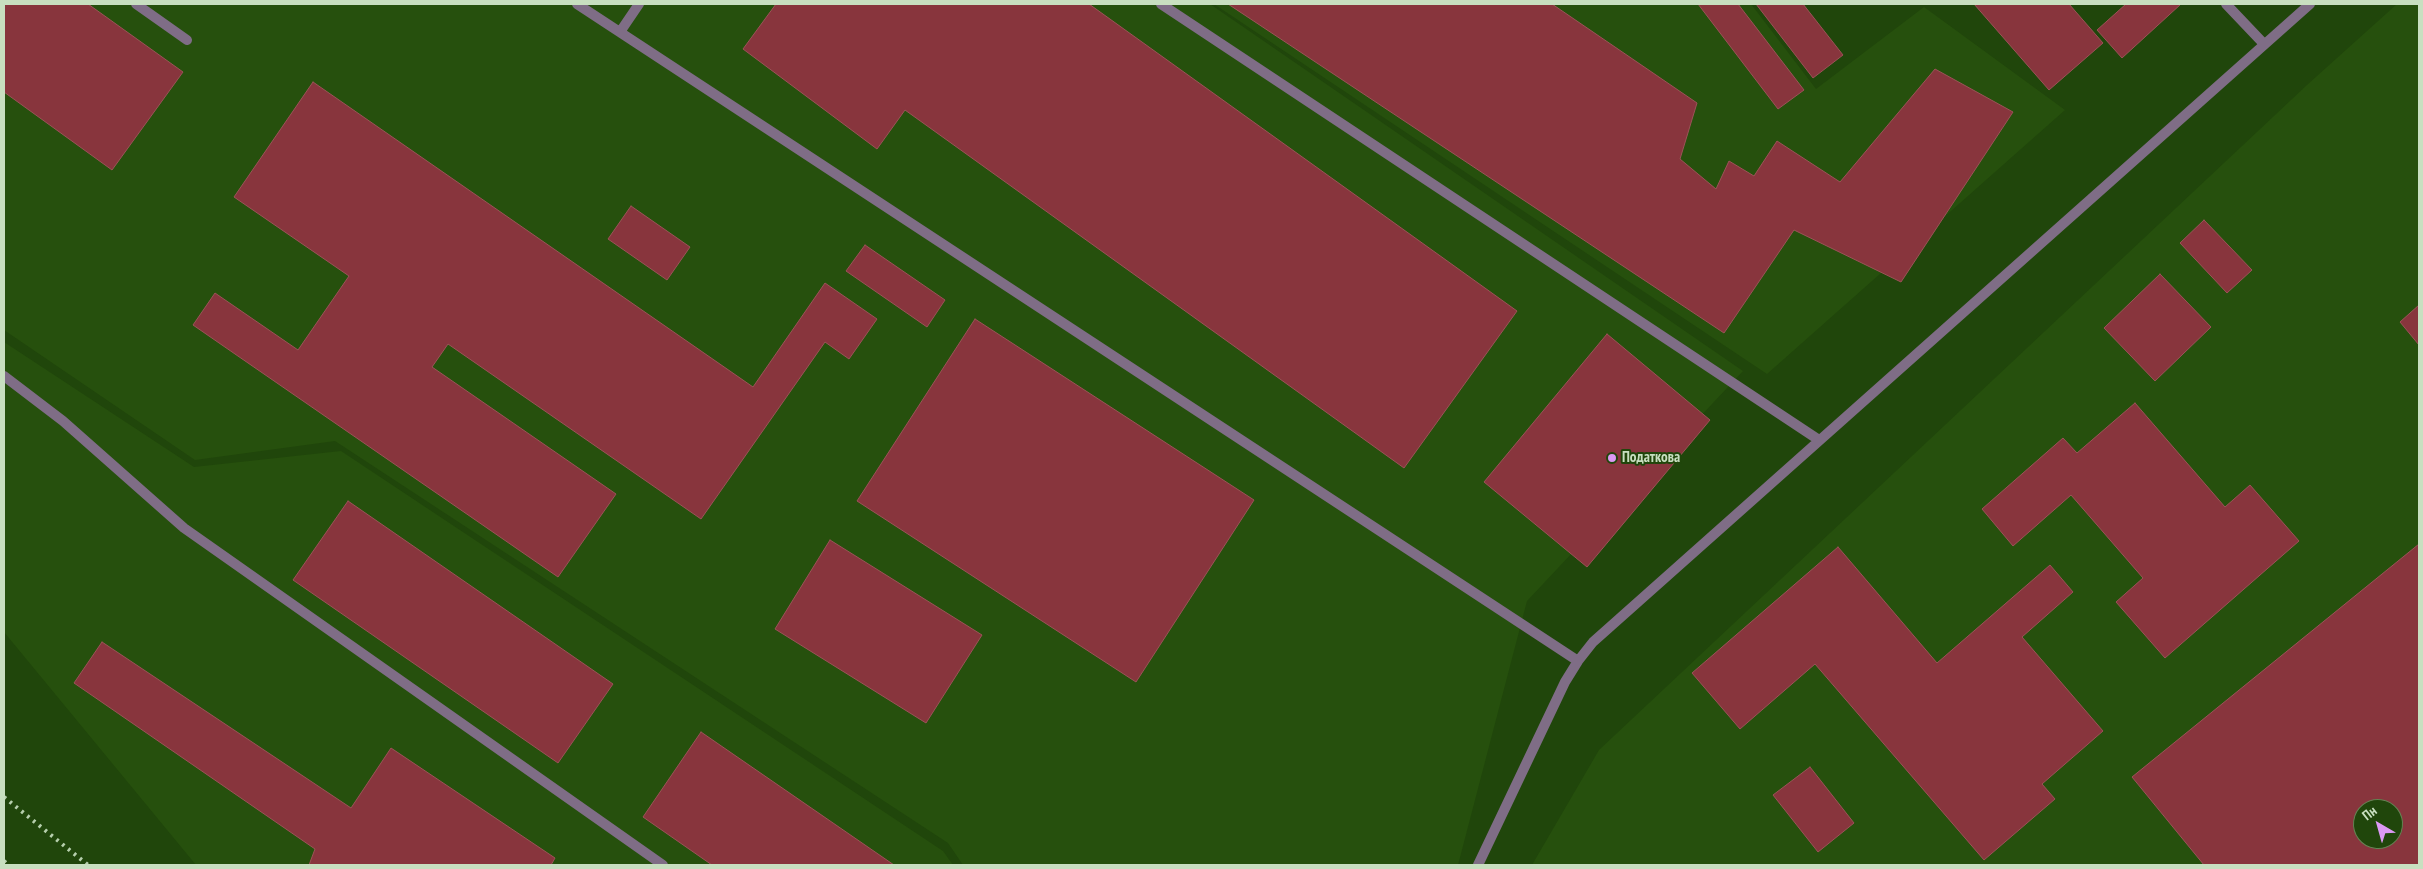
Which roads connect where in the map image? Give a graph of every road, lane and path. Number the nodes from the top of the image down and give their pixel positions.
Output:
1 (136, 4) edge
2 (577, 4) edge
3 (639, 4) edge
4 (1161, 4) edge
5 (2226, 4) edge
6 (2310, 4) edge
7 (620, 32) junction
8 (187, 40) dead end
9 (2264, 44) junction
10 (4, 376) edge
11 (1819, 440) junction
12 (1578, 661) junction
13 (663, 865) edge
14 (1478, 865) edge

1 - 8 lane
2 - 7 lane
3 - 7 lane
4 - 11 lane
5 - 9 lane
6 - 9 lane
7 - 12 lane
9 - 11 lane
10 - 13 lane
11 - 12 lane
12 - 14 lane

